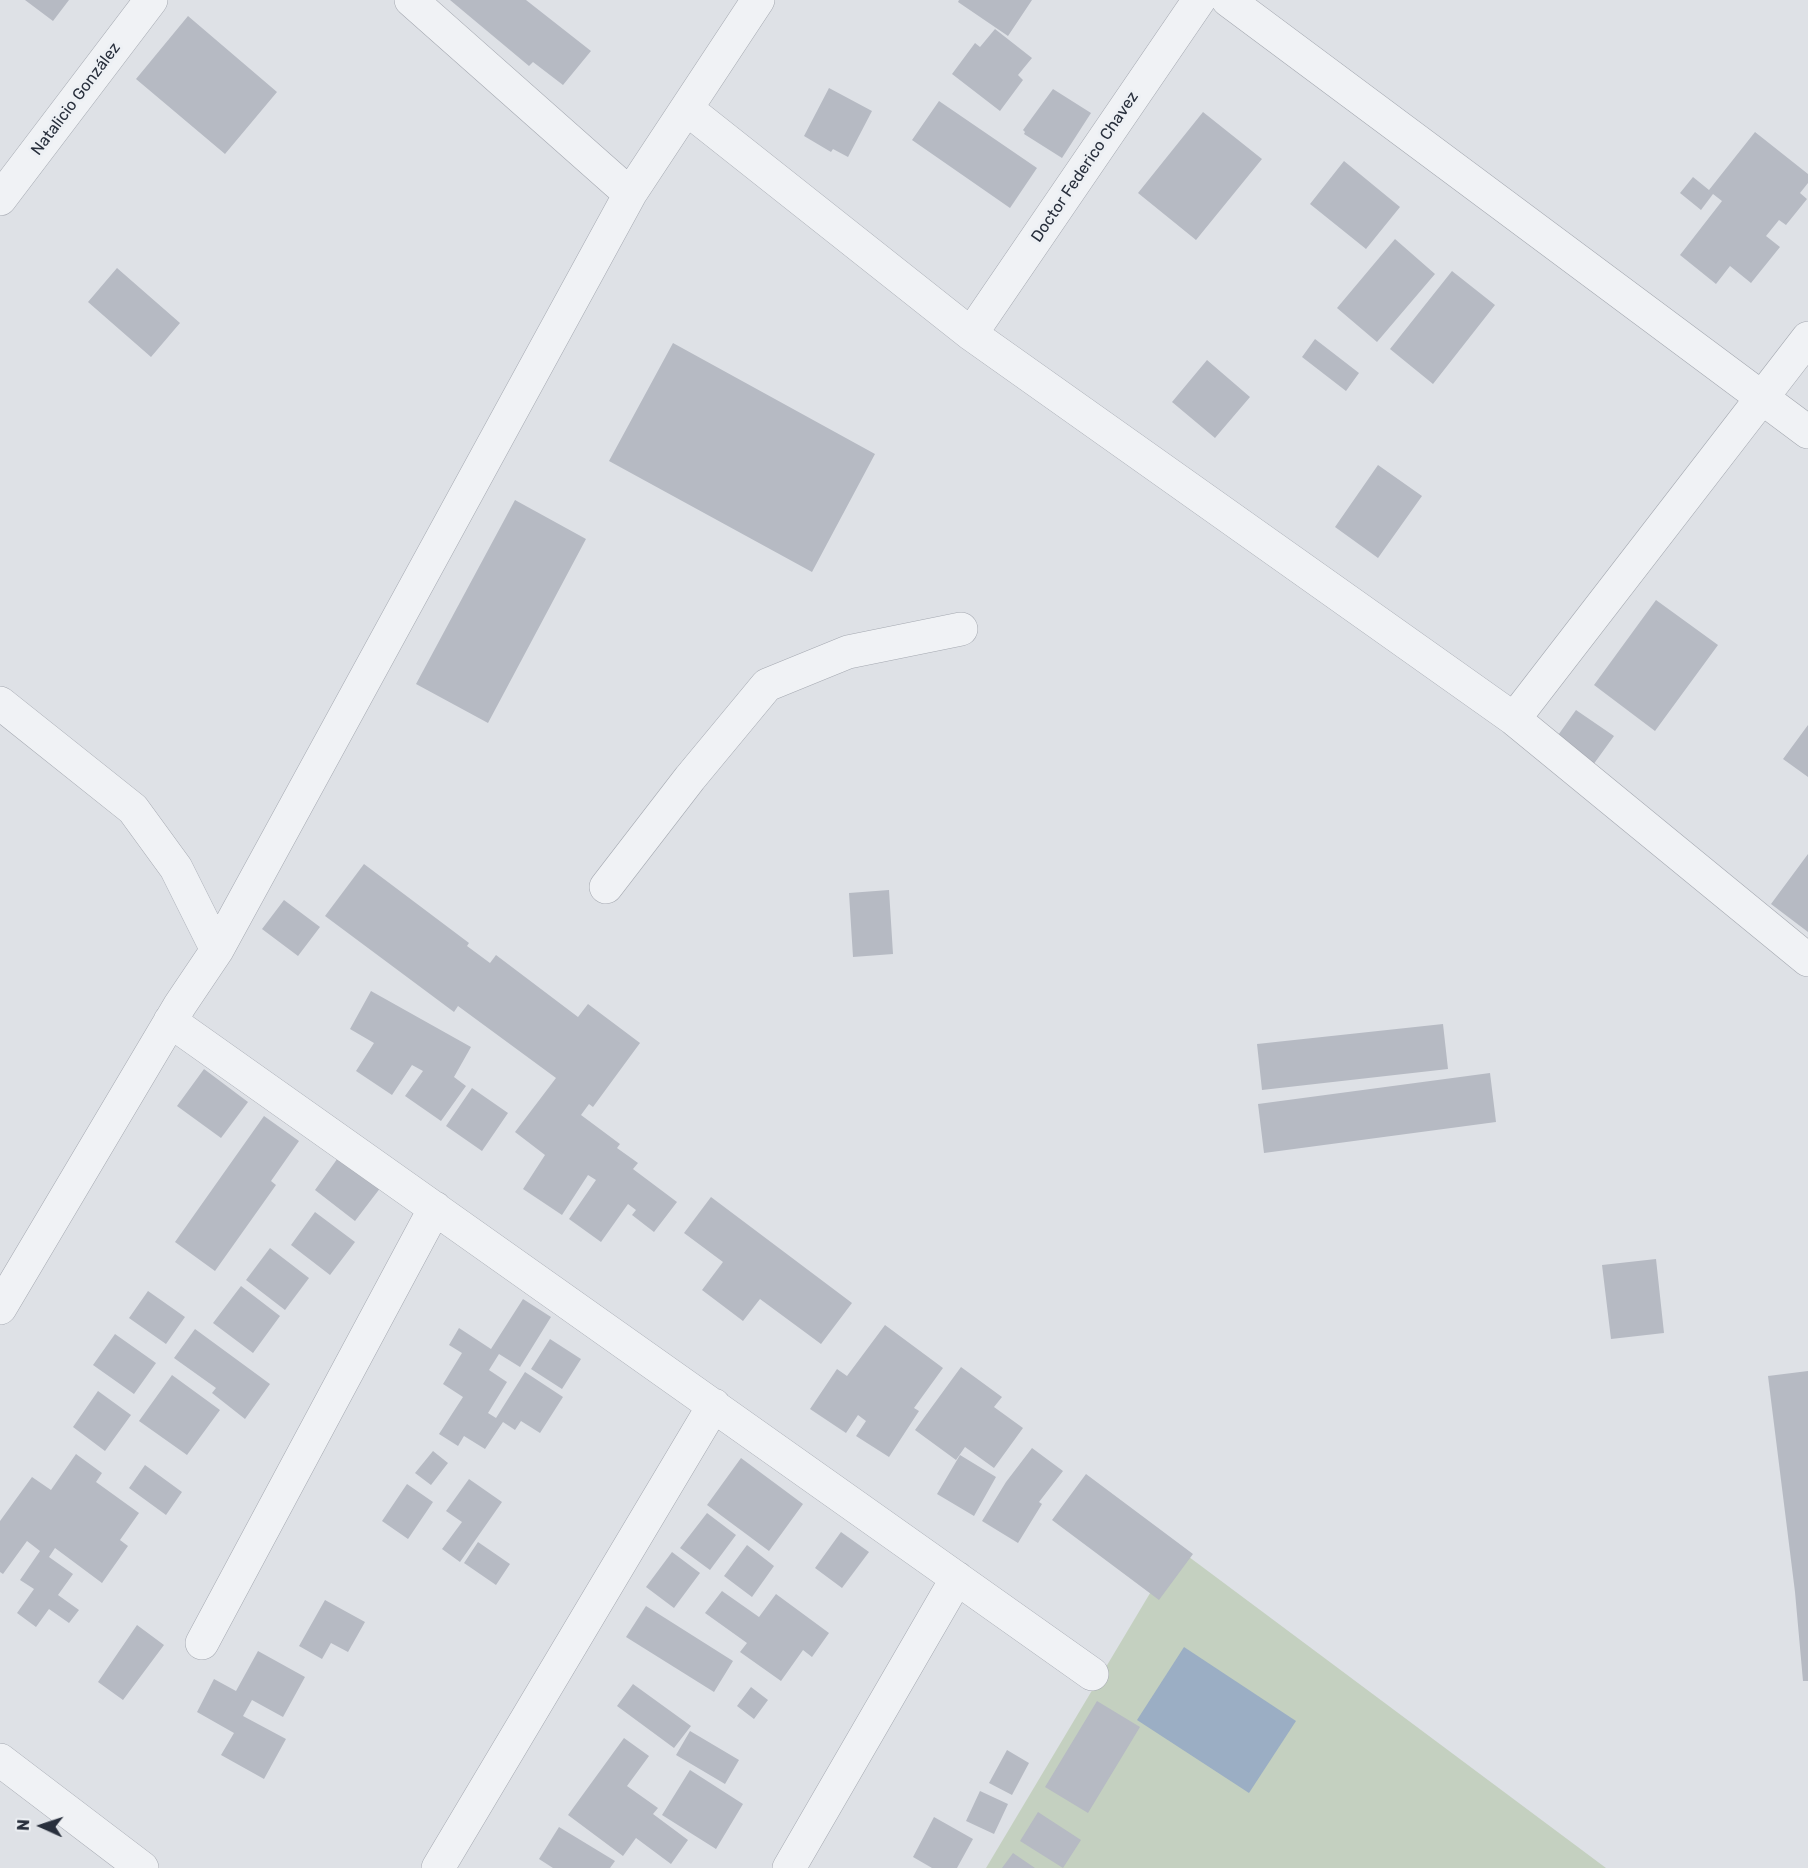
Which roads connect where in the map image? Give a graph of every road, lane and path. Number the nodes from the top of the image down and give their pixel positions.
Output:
1 (151, 0) edge
2 (411, 0) edge
3 (758, 0) edge
4 (1199, 0) edge
5 (1228, 0) edge
6 (687, 109) junction
7 (630, 194) junction
8 (0, 198) edge
9 (971, 334) junction
10 (1808, 338) edge
11 (1761, 396) junction
12 (1808, 432) edge
13 (961, 629) dead end
14 (0, 703) edge
15 (1514, 719) junction
16 (606, 887) dead end
17 (217, 950) junction
18 (1808, 960) edge
19 (170, 1021) junction
20 (435, 1208) junction
21 (0, 1308) edge
22 (714, 1405) junction
23 (957, 1578) junction
24 (202, 1643) dead end
25 (1092, 1674) dead end
26 (0, 1760) edge
27 (142, 1868) edge
28 (438, 1868) edge
29 (789, 1868) edge

1 - 8 street, Natalicio González
2 - 7 street
3 - 6 street
4 - 9 street, Doctor Federico Chavez
5 - 11 street
6 - 7 street
6 - 9 street
7 - 17 street
9 - 15 street
10 - 11 street
11 - 12 street
11 - 15 street
13 - 16 street
14 - 17 street
15 - 18 street
17 - 19 street
19 - 20 street
19 - 21 street
20 - 22 street
20 - 24 street
22 - 23 street
22 - 28 street
23 - 25 street
23 - 29 street
26 - 27 street

